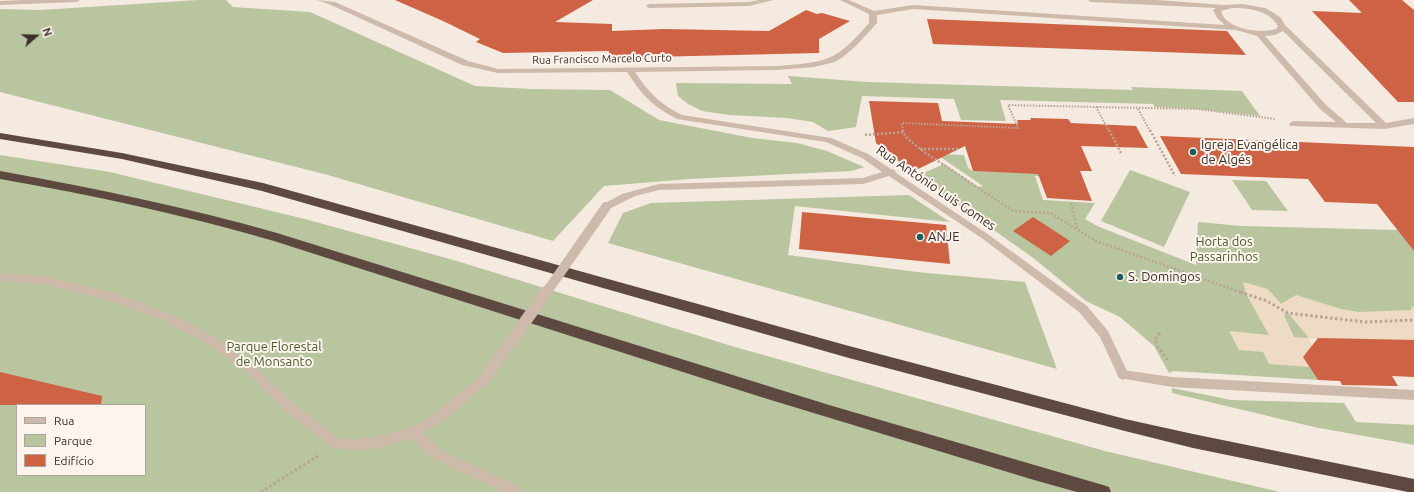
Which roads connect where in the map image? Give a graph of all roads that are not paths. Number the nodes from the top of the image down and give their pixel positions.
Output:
1 (77, 0) edge
2 (320, 0) edge
3 (770, 0) edge
4 (843, 0) edge
5 (1091, 0) edge
6 (1263, 0) edge
7 (1180, 2) edge
8 (0, 3) edge
9 (911, 4) edge
10 (649, 6) dead end
11 (1221, 6) junction
12 (1259, 8) junction
13 (873, 13) junction
14 (1282, 26) junction
15 (1236, 28) junction
16 (1260, 34) junction
17 (629, 69) junction
18 (1414, 120) edge
19 (1293, 124) road end
20 (1346, 126) junction
21 (1384, 126) junction
22 (0, 136) edge
23 (892, 172) junction
24 (0, 175) edge
25 (0, 277) edge
26 (1414, 395) edge
27 (412, 432) junction
28 (1414, 486) edge
29 (517, 492) edge
30 (1104, 492) edge

1 - 8 street
2 - 17 street, Rua Francisco Marcelo Curto
3 - 10 street
4 - 13 street
5 - 7 street
6 - 12 street
7 - 11 street
9 - 13 street
9 - 15 street
11 - 12 street
11 - 15 street
12 - 14 street
13 - 17 street, Rua Francisco Marcelo Curto
14 - 16 street
14 - 21 street
15 - 16 street
16 - 20 street
17 - 23 street, Rua António Luis Gomes
18 - 21 street
19 - 20 street
20 - 21 street
22 - 28 highway
23 - 26 street, Rua António Luis Gomes
23 - 27 street, bridge
24 - 30 highway
25 - 27 street
27 - 29 street

